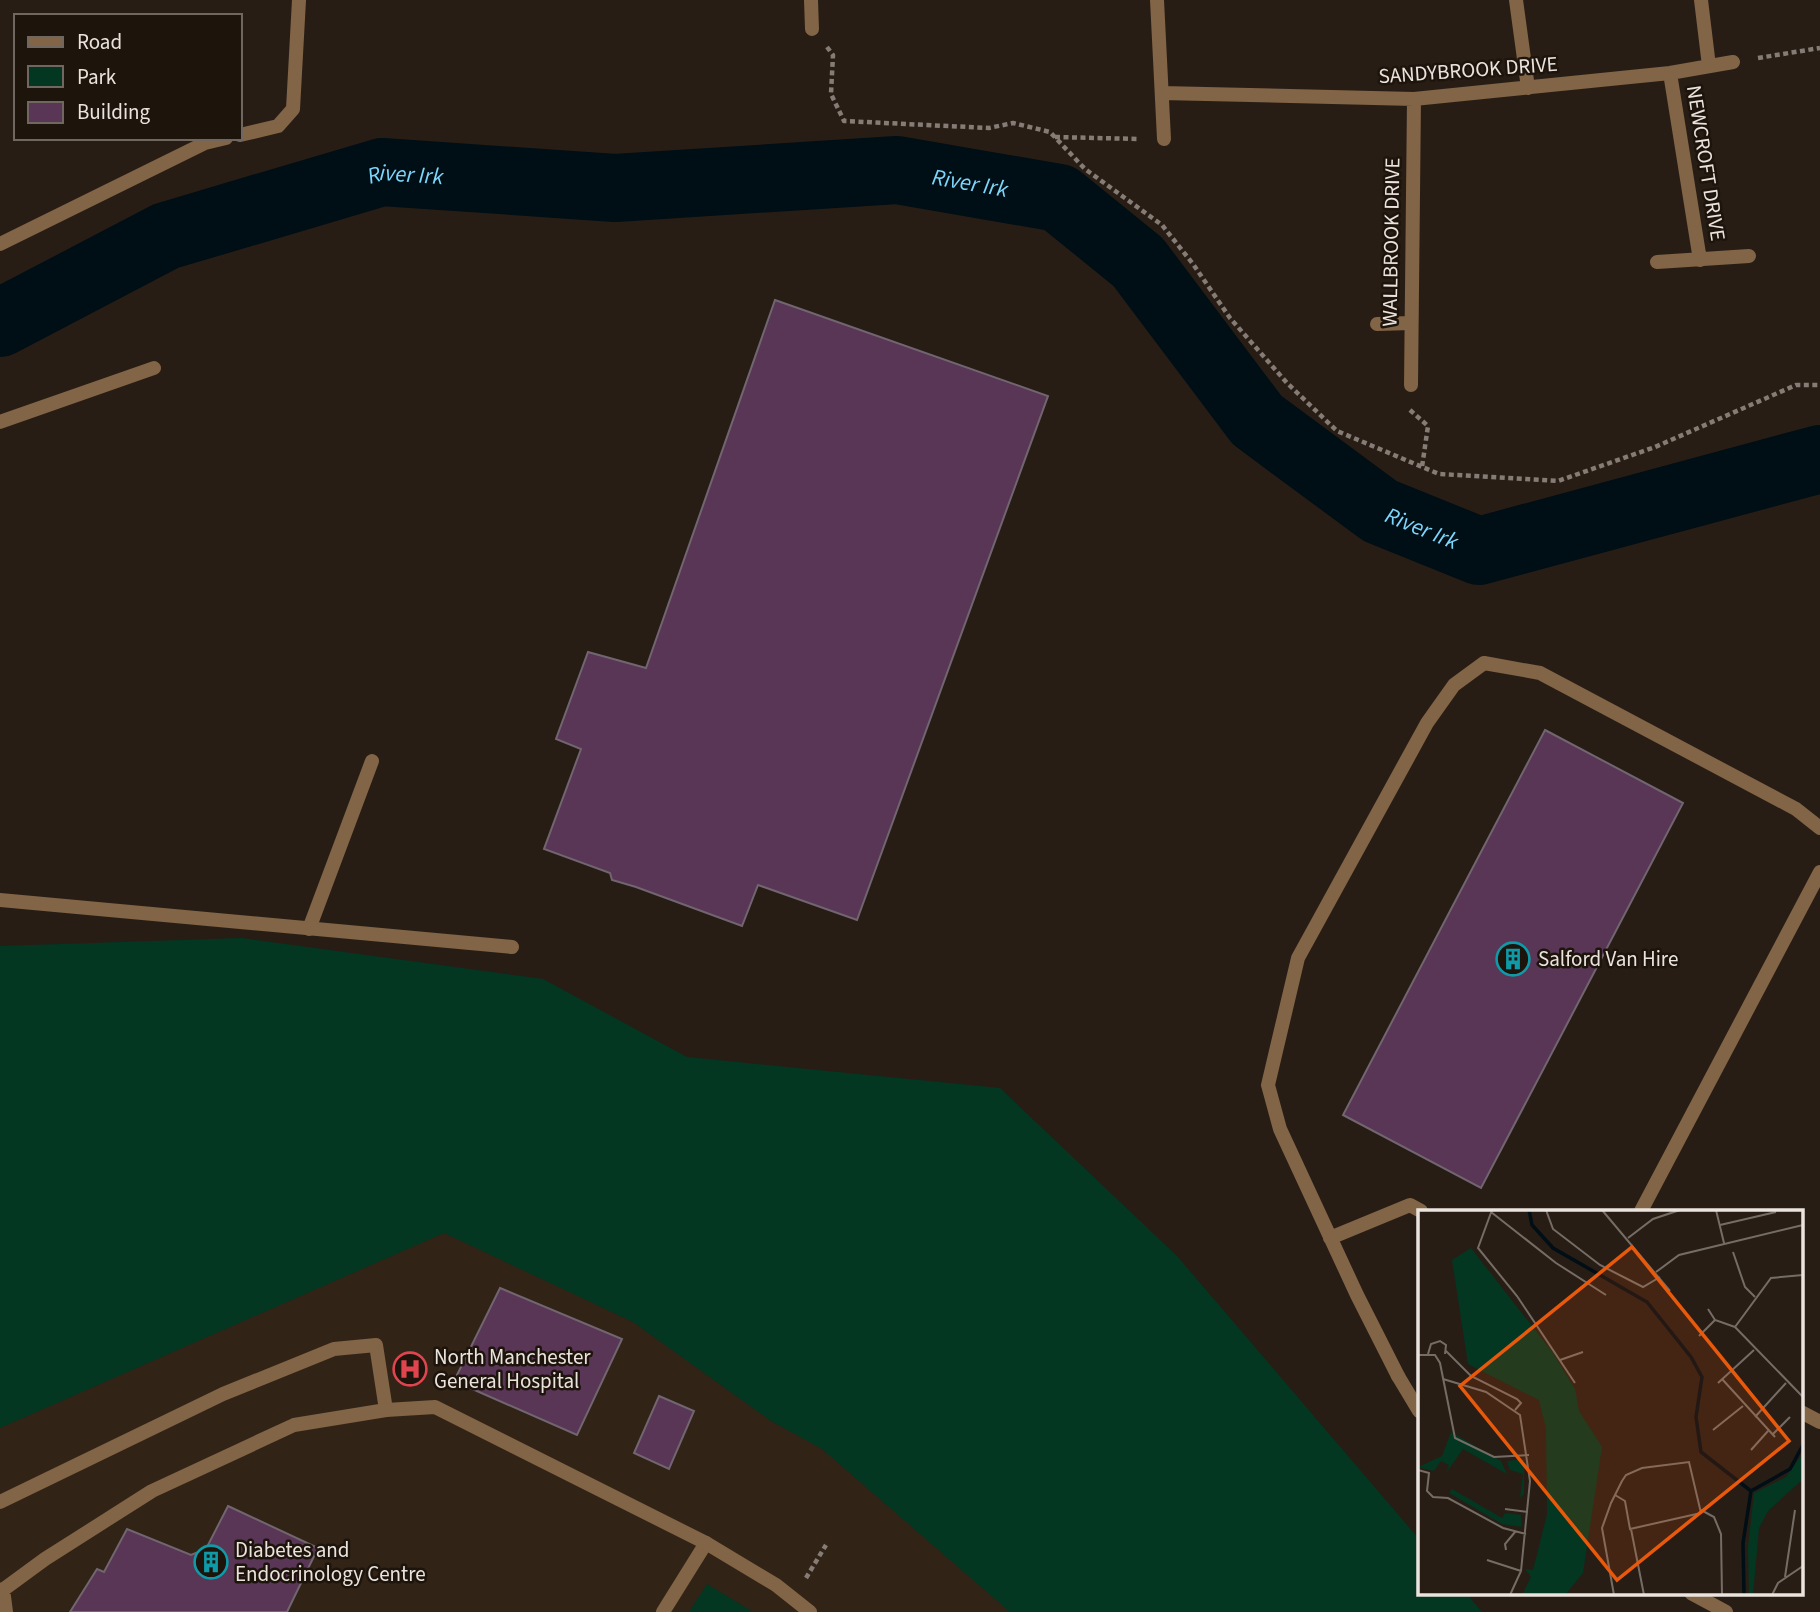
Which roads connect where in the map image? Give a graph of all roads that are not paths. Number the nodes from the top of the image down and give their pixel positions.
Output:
1 (299, 0) edge
2 (811, 0) edge
3 (1157, 0) edge
4 (1516, 0) edge
5 (1702, 0) edge
6 (813, 29) dead end
7 (1733, 62) road end
8 (1709, 66) junction
9 (1671, 73) junction
10 (1528, 88) junction
11 (1162, 93) junction
12 (1414, 99) junction
13 (242, 135) edge
14 (1164, 139) road end
15 (218, 140) edge
16 (0, 244) edge
17 (1749, 256) dead end
18 (1700, 260) junction
19 (1657, 262) dead end
20 (1411, 323) junction
21 (1377, 324) dead end
22 (154, 368) dead end
23 (1411, 385) dead end
24 (0, 422) edge
25 (372, 761) dead end
26 (1814, 816) edge
27 (1820, 828) edge
28 (1820, 872) edge
29 (0, 900) edge
30 (309, 929) junction
31 (512, 947) dead end
32 (1419, 1210) edge
33 (1642, 1210) edge
34 (1330, 1238) junction
35 (1418, 1408) edge
36 (386, 1410) junction
37 (1802, 1413) edge
38 (1820, 1422) edge
39 (0, 1502) edge
40 (706, 1543) junction
41 (2, 1591) edge
42 (1693, 1594) edge
43 (6, 1612) edge
44 (663, 1612) edge
45 (810, 1612) edge
46 (1726, 1612) edge

1 - 13 street
2 - 6 street
3 - 11 street
4 - 10 street
5 - 8 street
7 - 8 street, SANDYBROOK DRIVE
8 - 9 street, SANDYBROOK DRIVE
9 - 10 street, SANDYBROOK DRIVE
9 - 18 street, NEWCROFT DRIVE
10 - 12 street, SANDYBROOK DRIVE
11 - 12 street, SANDYBROOK DRIVE
11 - 14 street
12 - 20 street, WALLBROOK DRIVE
15 - 16 street
17 - 18 street
18 - 19 street
20 - 21 street
20 - 23 street, WALLBROOK DRIVE
22 - 24 street
25 - 30 street
26 - 27 street
26 - 34 street
28 - 33 street
29 - 30 street
30 - 31 street
32 - 34 street
34 - 35 street
36 - 39 street
36 - 40 street
36 - 41 street
37 - 38 street
40 - 44 street
40 - 45 street
41 - 43 street
42 - 46 street

